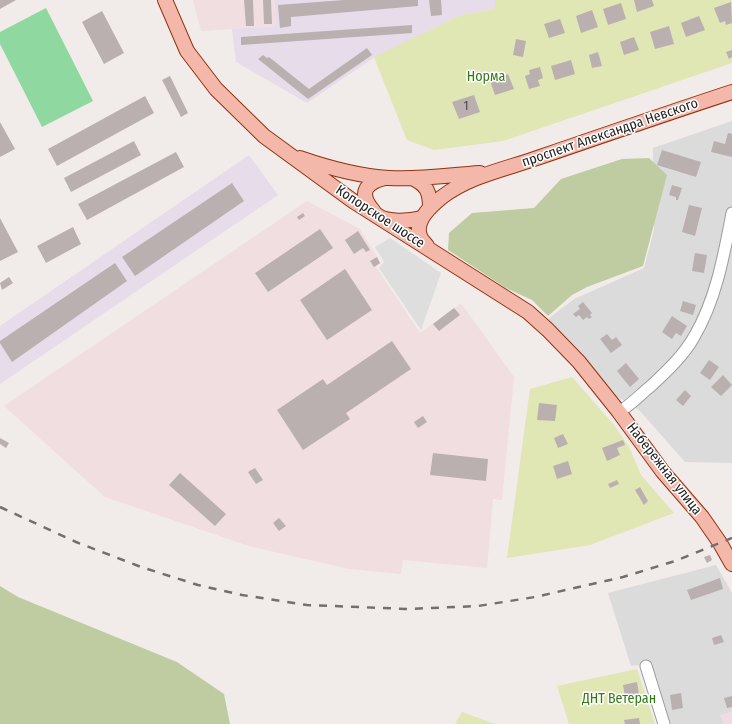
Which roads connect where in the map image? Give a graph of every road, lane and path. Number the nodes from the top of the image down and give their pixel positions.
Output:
1 (166, 0) edge
2 (732, 92) edge
3 (286, 153) junction
4 (488, 173) junction
5 (388, 178) junction
6 (412, 178) junction
7 (426, 213) junction
8 (732, 213) edge
9 (377, 216) junction
10 (427, 247) junction
11 (619, 412) junction
12 (732, 564) edge
13 (646, 666) dead end
14 (664, 724) edge

1 - 3 main road, Копорское шоссе
2 - 4 main road, проспект Александра Невского
3 - 5 main road
3 - 9 main road, Копорское шоссе
4 - 6 main road
4 - 7 main road
5 - 6 main road
5 - 9 main road
6 - 7 main road
7 - 9 main road
7 - 10 main road
8 - 11 street, Набережная улица
9 - 10 main road, Копорское шоссе
10 - 11 main road, Копорское шоссе
11 - 12 main road, Набережная улица
13 - 14 street

